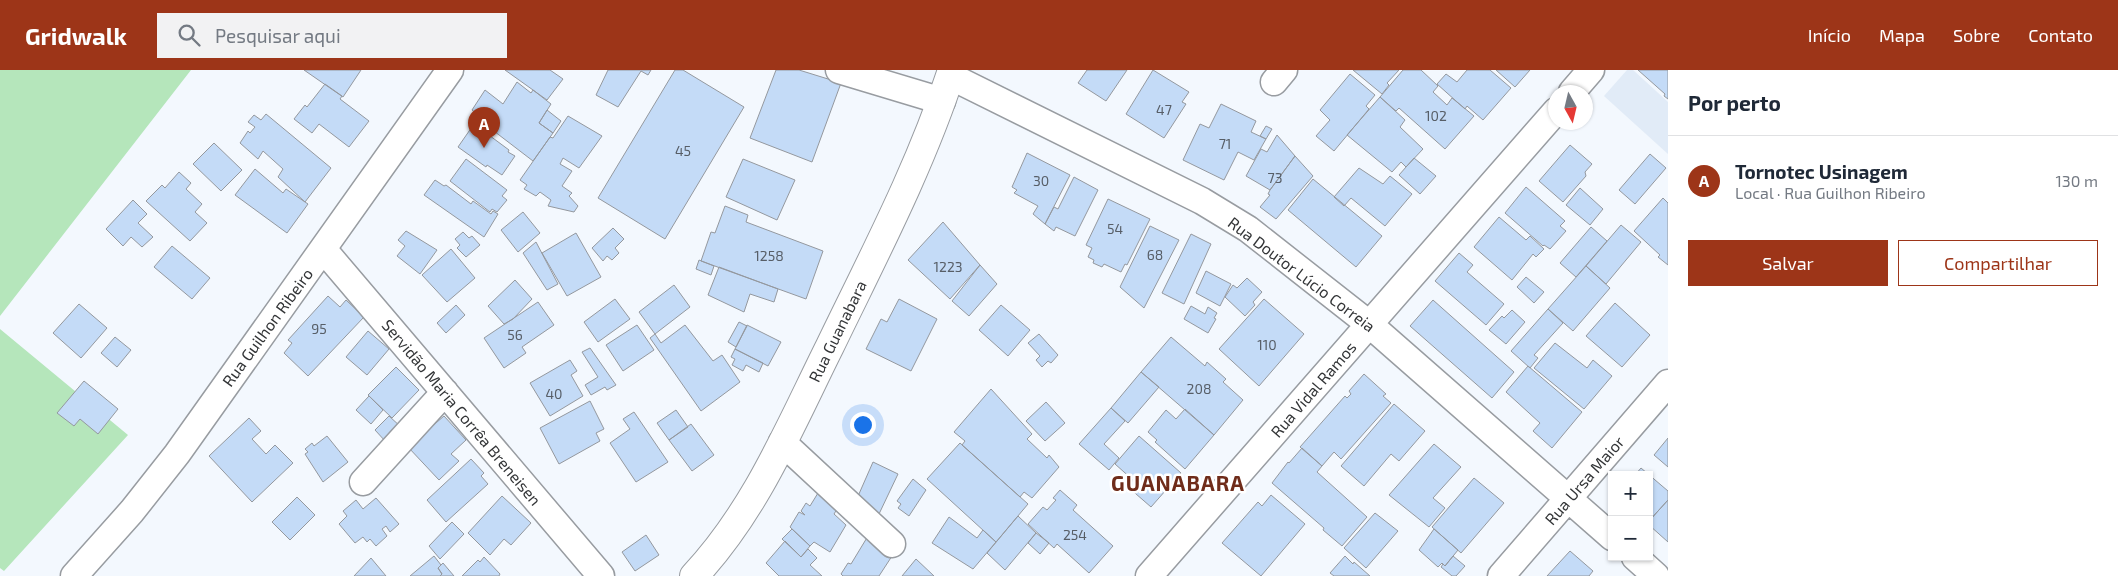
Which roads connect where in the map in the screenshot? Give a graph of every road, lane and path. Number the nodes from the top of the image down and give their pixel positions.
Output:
1 (450, 70) edge
2 (839, 70) edge
3 (1591, 70) edge
4 (948, 82) edge
5 (1578, 85) edge
6 (1548, 120) edge
7 (323, 249) junction
8 (1369, 324) junction
9 (1668, 383) edge
10 (445, 392) junction
11 (782, 442) junction
12 (363, 482) dead end
13 (1568, 499) junction
14 (1608, 534) edge
15 (892, 544) dead end
16 (1639, 561) edge
17 (74, 576) edge
18 (601, 576) edge
19 (694, 576) edge
20 (1149, 576) edge
21 (1500, 576) edge
22 (1656, 576) edge

1 - 7 street, Rua Guilhon Ribeiro
2 - 4 street, Rua Doutor Lúcio Correia
3 - 5 street
4 - 8 street, Rua Doutor Lúcio Correia
4 - 11 main road, Rua Guanabara
6 - 8 street, Rua Vidal Ramos
7 - 10 street, Servidão Maria Corrêa Breneisen
7 - 17 street, Rua Guilhon Ribeiro
8 - 13 street, Rua Doutor Lúcio Correia
8 - 20 street, Rua Vidal Ramos
9 - 13 street, Rua Ursa Maior
10 - 12 street
10 - 18 street, Servidão Maria Corrêa Breneisen
11 - 15 street
11 - 19 main road, Rua Guanabara
13 - 14 street, Rua Doutor Lúcio Correia
13 - 21 street, Rua Ursa Maior
16 - 22 street

